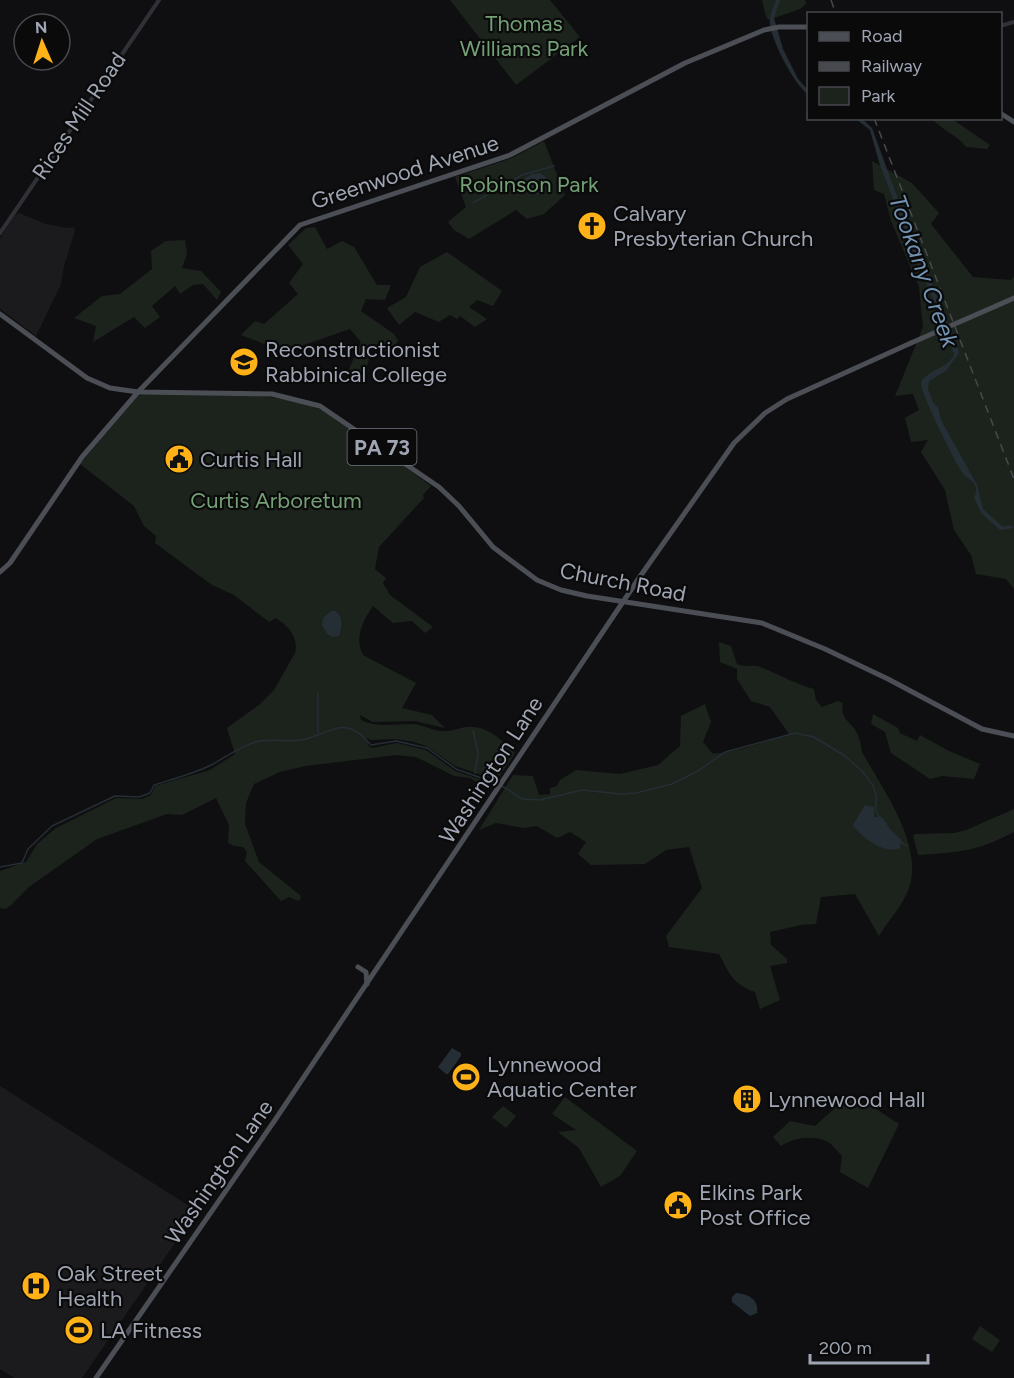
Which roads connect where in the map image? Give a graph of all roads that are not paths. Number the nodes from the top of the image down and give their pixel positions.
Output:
1 (159, 0) edge
2 (806, 27) edge
3 (0, 233) edge
4 (1014, 298) edge
5 (0, 314) edge
6 (138, 392) junction
7 (0, 572) edge
8 (624, 602) junction
9 (1014, 736) edge
10 (358, 967) dead end
11 (367, 984) junction
12 (96, 1378) edge

1 - 3 street, Rices Mill Road
2 - 6 main road, Greenwood Avenue
4 - 8 main road, Washington Lane, bridge
5 - 6 main road, Church Road / PA 73
6 - 7 main road, Greenwood Avenue
6 - 8 main road, Church Road / PA 73
8 - 9 main road, Church Road
8 - 11 main road, Washington Lane
10 - 11 main road
11 - 12 main road, Washington Lane

